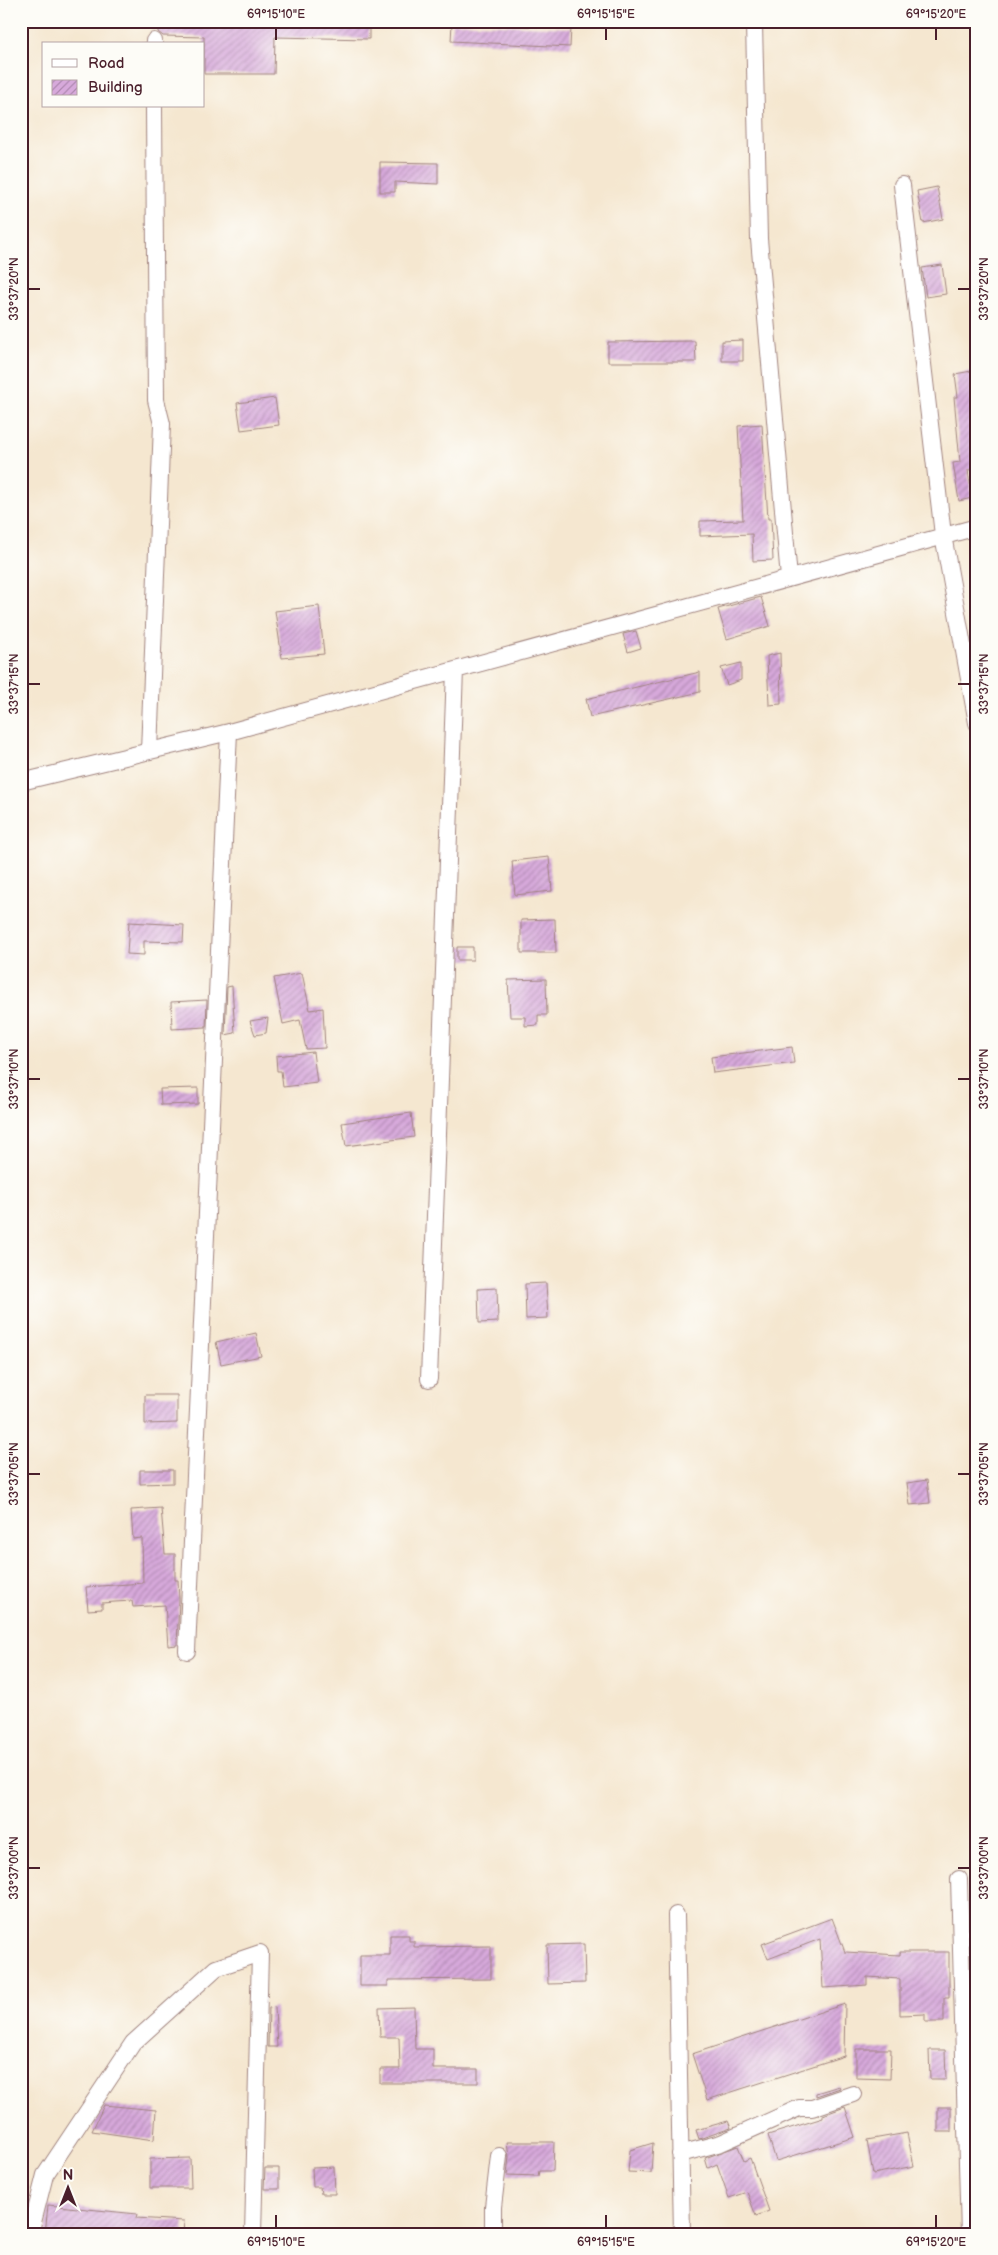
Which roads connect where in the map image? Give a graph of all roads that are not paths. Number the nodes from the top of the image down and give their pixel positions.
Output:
1 (754, 24) dead end
2 (154, 108) edge
3 (902, 185) dead end
4 (977, 527) edge
5 (943, 535) junction
6 (789, 578) junction
7 (455, 670) junction
8 (977, 723) edge
9 (230, 732) junction
10 (149, 751) junction
11 (21, 782) edge
12 (429, 1379) dead end
13 (187, 1651) dead end
14 (959, 1879) dead end
15 (676, 1915) dead end
16 (853, 2094) dead end
17 (680, 2154) junction
18 (499, 2156) dead end
19 (30, 2234) edge
20 (253, 2234) edge
21 (493, 2234) edge
22 (682, 2234) edge
23 (969, 2234) edge

1 - 6 street
2 - 10 street
3 - 5 street
4 - 5 street
5 - 6 street
5 - 8 street
6 - 7 street
7 - 9 street
7 - 12 street
9 - 10 street
9 - 13 street
10 - 11 street
14 - 23 street
15 - 17 street
16 - 17 street
17 - 22 street
18 - 21 street
19 - 20 street

